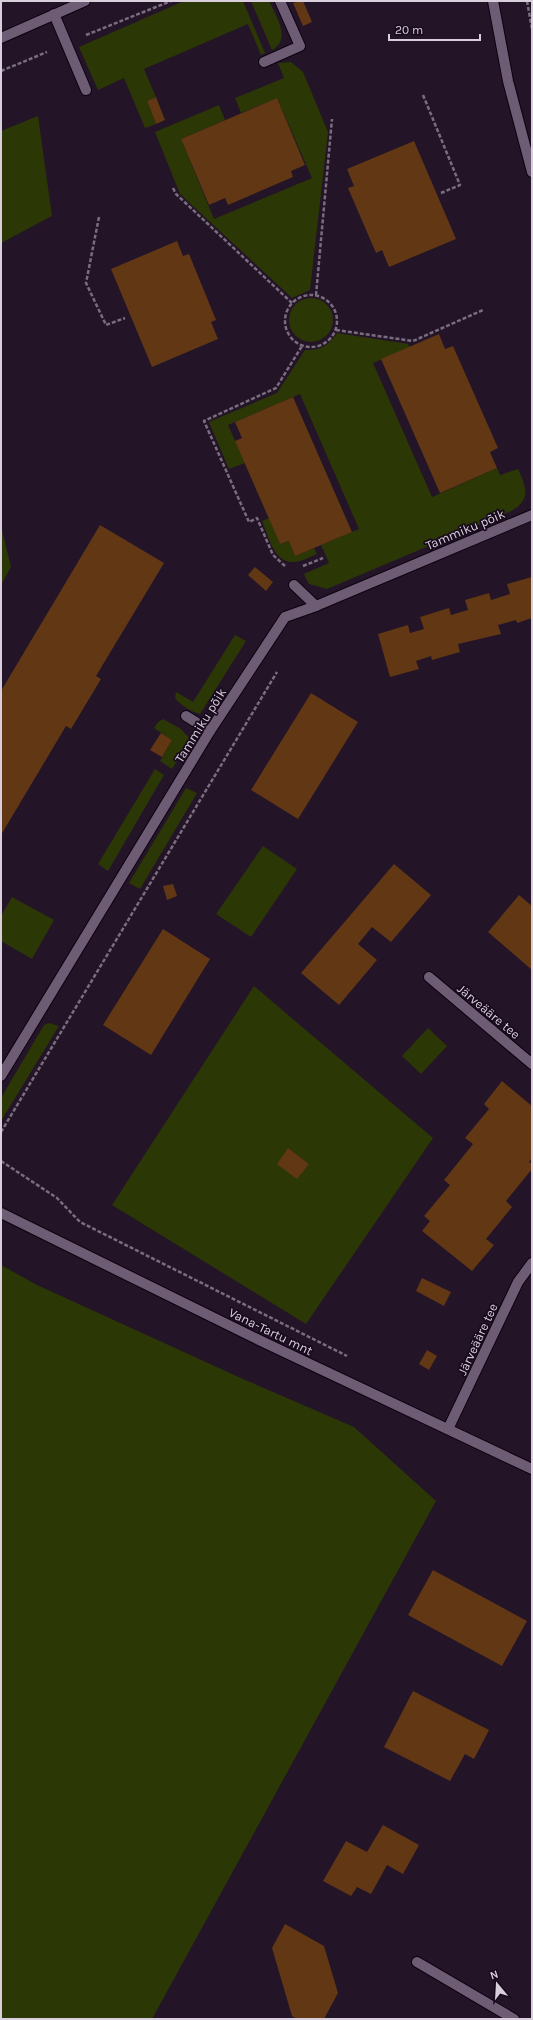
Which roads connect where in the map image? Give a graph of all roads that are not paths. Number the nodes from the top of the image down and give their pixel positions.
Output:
1 (85, 1) edge
2 (280, 1) edge
3 (493, 1) edge
4 (54, 14) junction
5 (1, 38) edge
6 (264, 62) dead end
7 (86, 90) dead end
8 (532, 172) edge
9 (532, 515) edge
10 (294, 585) dead end
11 (316, 606) junction
12 (186, 716) dead end
13 (210, 731) junction
14 (429, 977) dead end
15 (532, 1064) edge
16 (1, 1076) edge
17 (1, 1213) edge
18 (532, 1263) edge
19 (448, 1429) junction
20 (532, 1469) edge
21 (417, 1962) dead end
22 (514, 2019) edge

1 - 4 street
2 - 6 street
3 - 8 street
4 - 5 street
4 - 7 street
9 - 11 street, Tammiku põik
10 - 11 street
11 - 13 street, Tammiku põik
12 - 13 street
13 - 16 street, Tammiku põik
14 - 15 street, Järveääre tee
17 - 19 street, Vana-Tartu mnt
18 - 19 street, Järveääre tee
19 - 20 street, Vana-Tartu mnt
21 - 22 street

